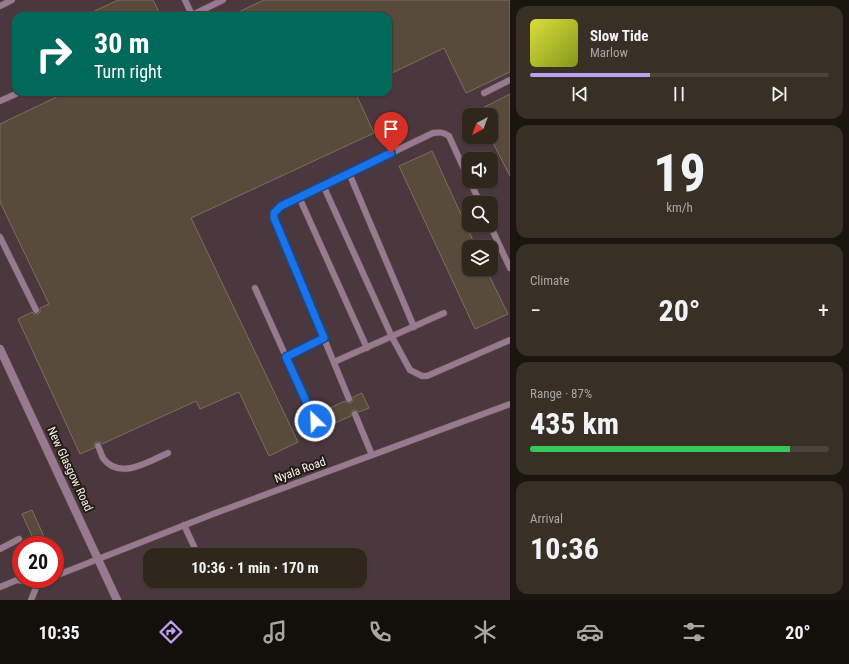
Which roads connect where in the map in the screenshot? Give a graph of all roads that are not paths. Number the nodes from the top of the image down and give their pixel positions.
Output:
1 (12, 0) edge
2 (185, 0) edge
3 (221, 0) edge
4 (0, 6) edge
5 (190, 12) edge
6 (197, 12) edge
7 (510, 80) edge
8 (484, 93) dead end
9 (12, 96) edge
10 (0, 101) edge
11 (462, 165) edge
12 (349, 173) junction
13 (323, 186) junction
14 (299, 197) junction
15 (493, 232) edge
16 (0, 237) edge
17 (510, 268) edge
18 (255, 288) dead end
19 (36, 310) dead end
20 (444, 313) dead end
21 (414, 327) junction
22 (392, 337) junction
23 (324, 338) junction
24 (510, 340) edge
25 (367, 348) junction
26 (0, 349) edge
27 (286, 357) junction
28 (334, 362) junction
29 (349, 399) dead end
30 (510, 404) edge
31 (355, 414) dead end
32 (315, 421) dead end
33 (98, 446) dead end
34 (168, 453) dead end
35 (372, 455) junction
36 (184, 526) junction
37 (12, 543) edge
38 (195, 548) edge
39 (0, 549) edge
40 (98, 559) junction
41 (64, 572) edge
42 (12, 582) edge
43 (0, 587) edge
44 (36, 588) edge
45 (31, 600) edge
46 (117, 600) edge

1 - 4 lane
2 - 5 lane
3 - 6 lane
7 - 8 lane
9 - 10 lane
11 - 12 lane
12 - 13 lane
12 - 21 lane
13 - 14 lane
13 - 22 lane
14 - 23 lane
14 - 25 lane
15 - 17 lane
16 - 19 lane
18 - 27 lane
20 - 21 lane
21 - 22 lane
22 - 24 lane
22 - 25 lane
23 - 27 lane
23 - 28 lane
25 - 28 lane
26 - 40 street, New Glasgow Road
27 - 32 lane
28 - 29 lane
30 - 35 lane, Nyala Road
31 - 35 lane
33 - 34 lane
35 - 36 lane, Nyala Road
36 - 38 lane
36 - 40 lane, Nyala Road
37 - 39 lane
40 - 41 lane, Nyala Road
40 - 46 street, New Glasgow Road
42 - 43 lane
44 - 45 lane

